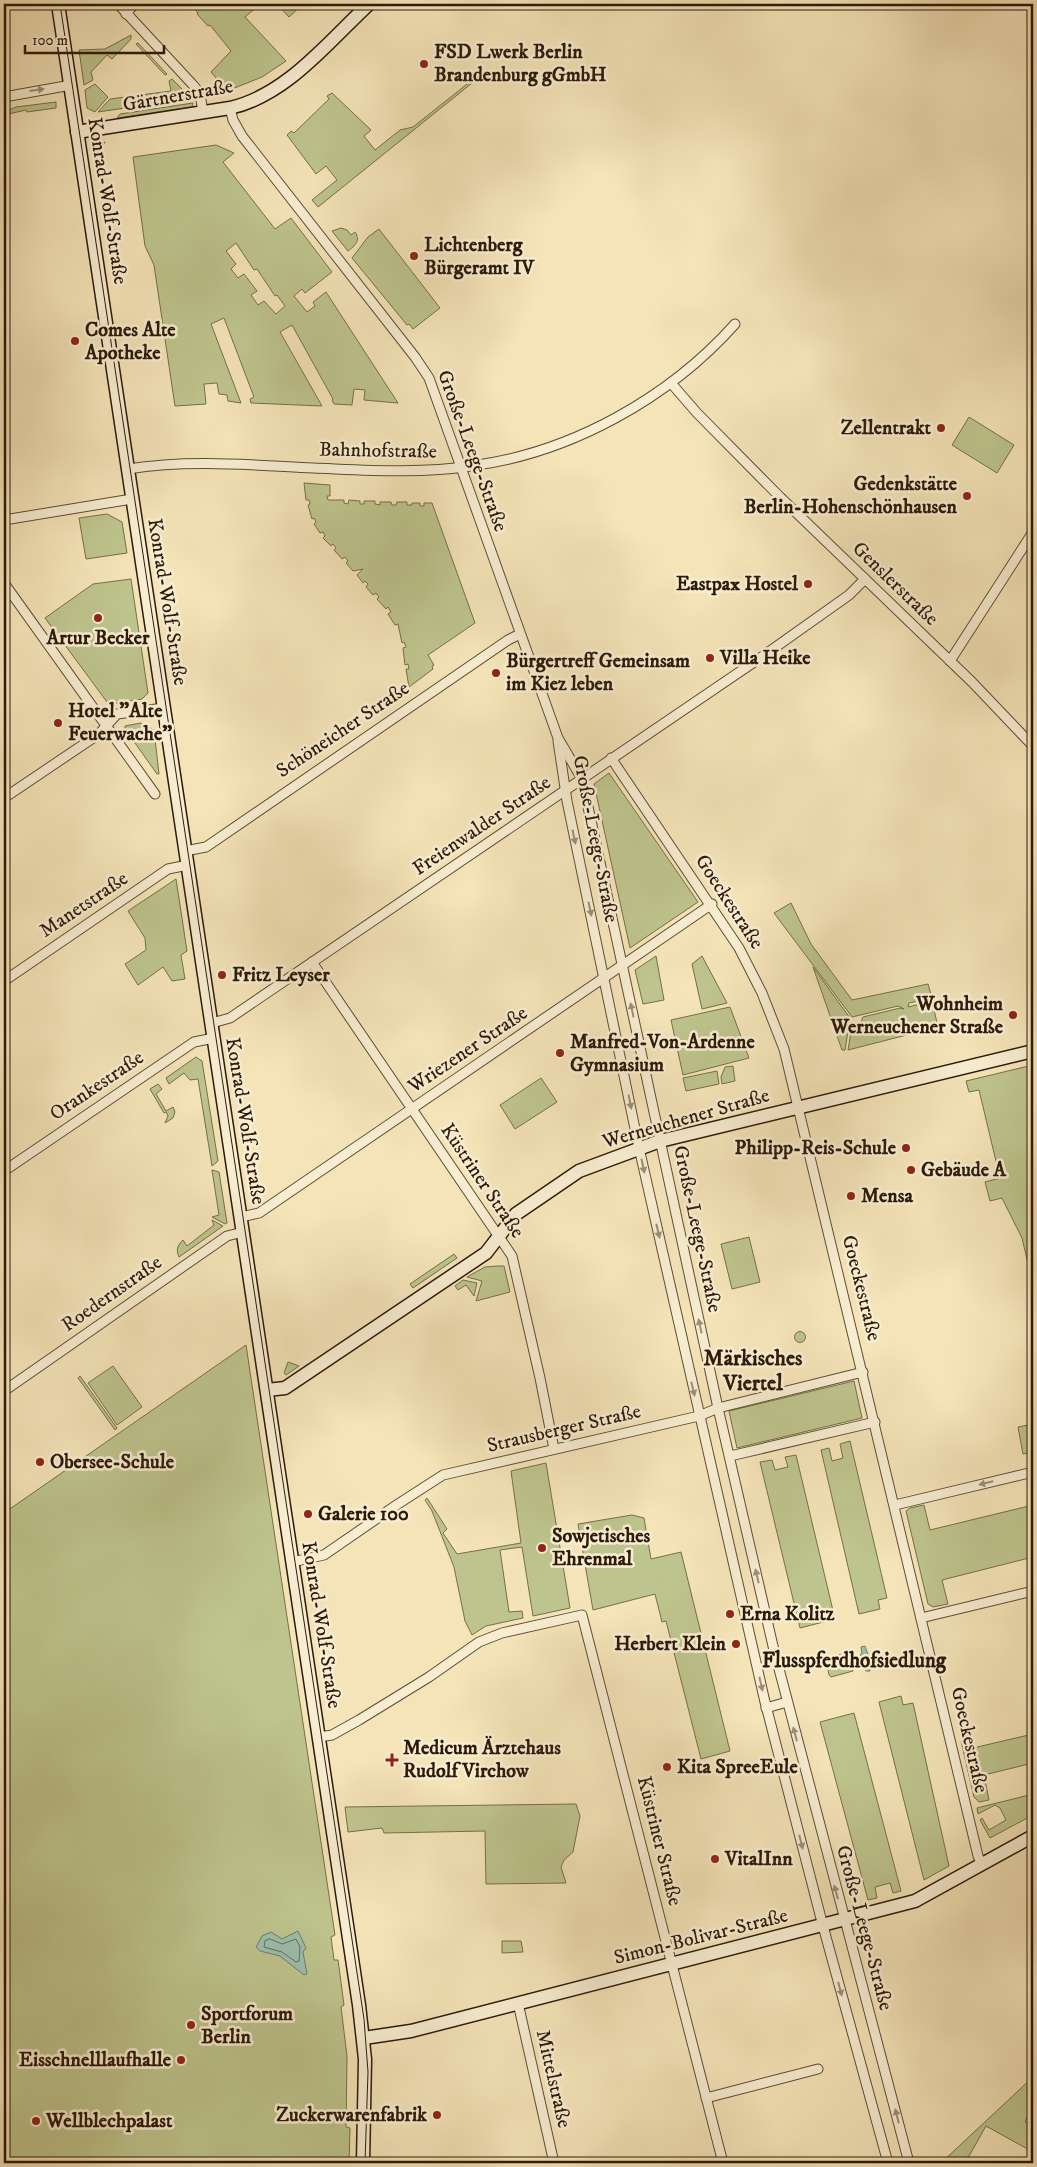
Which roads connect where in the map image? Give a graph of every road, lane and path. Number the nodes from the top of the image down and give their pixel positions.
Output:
1 (58, 4) edge
2 (118, 4) edge
3 (134, 4) edge
4 (369, 4) edge
5 (126, 14) junction
6 (70, 86) junction
7 (4, 97) edge
8 (230, 108) junction
9 (203, 112) junction
10 (77, 132) junction
11 (735, 324) dead end
12 (671, 382) junction
13 (461, 468) junction
14 (128, 469) junction
15 (132, 499) junction
16 (4, 520) edge
17 (1033, 532) edge
18 (865, 579) junction
19 (4, 583) edge
20 (520, 634) junction
21 (950, 661) junction
22 (164, 708) junction
23 (107, 726) junction
24 (558, 738) junction
25 (1033, 746) edge
26 (611, 758) junction
27 (582, 779) junction
28 (566, 790) junction
29 (155, 794) dead end
30 (4, 798) edge
31 (185, 851) junction
32 (188, 865) junction
33 (712, 904) junction
34 (312, 962) junction
35 (623, 965) junction
36 (605, 977) junction
37 (4, 981) edge
38 (212, 1023) junction
39 (214, 1038) junction
40 (1033, 1051) edge
41 (799, 1106) junction
42 (412, 1109) junction
43 (660, 1141) junction
44 (639, 1148) junction
45 (4, 1170) edge
46 (241, 1217) junction
47 (243, 1232) junction
48 (498, 1237) junction
49 (863, 1372) junction
50 (267, 1390) junction
51 (4, 1391) edge
52 (718, 1408) junction
53 (699, 1416) junction
54 (875, 1422) junction
55 (554, 1450) junction
56 (730, 1456) junction
57 (1033, 1472) edge
58 (895, 1505) junction
59 (292, 1562) junction
60 (1033, 1591) edge
61 (921, 1618) junction
62 (786, 1702) junction
63 (766, 1708) junction
64 (319, 1737) junction
65 (1033, 1836) edge
66 (982, 1865) junction
67 (844, 1920) junction
68 (822, 1926) junction
69 (671, 1964) junction
70 (518, 2003) junction
71 (364, 2038) junction
72 (818, 2069) dead end
73 (706, 2098) junction
74 (363, 2163) edge
75 (554, 2163) edge
76 (723, 2163) edge
77 (888, 2163) edge
78 (909, 2163) edge

1 - 6 main road, Konrad-Wolf-Straße
2 - 5 street
3 - 5 street
4 - 8 main road, Gärtnerstraße
5 - 9 street
7 -> 6 street
6 - 10 main road, Konrad-Wolf-Straße
8 - 9 main road, Gärtnerstraße
8 - 13 street, Große-Leege-Straße
9 - 10 main road, Gärtnerstraße
10 - 14 main road, Konrad-Wolf-Straße
11 - 12 street, Bahnhofstraße
12 - 13 street, Bahnhofstraße
12 - 18 street, Genslerstraße
13 - 14 street, Bahnhofstraße
13 - 20 street, Große-Leege-Straße
14 - 15 main road, Konrad-Wolf-Straße
15 - 16 street
15 - 22 main road, Konrad-Wolf-Straße
17 - 21 street
18 - 21 street, Genslerstraße
18 - 26 street, Freienwalder Straße
19 - 23 street
20 - 24 street, Große-Leege-Straße
20 - 31 street, Schöneicher Straße
21 - 25 street, Genslerstraße
22 - 23 street
22 - 31 main road, Konrad-Wolf-Straße
23 - 29 street
23 - 30 street
24 - 27 street, Große-Leege-Straße
24 - 28 street, Große-Leege-Straße
26 - 27 street, Freienwalder Straße
26 - 33 street, Goeckestraße
27 - 28 street, Freienwalder Straße
27 - 35 street, Große-Leege-Straße
28 - 34 street, Freienwalder Straße
28 -> 36 street, Große-Leege-Straße
31 - 32 main road, Konrad-Wolf-Straße
32 - 37 street, Manetstraße
32 - 38 main road, Konrad-Wolf-Straße
33 - 35 street, Wriezener Straße
33 - 41 street, Goeckestraße
34 - 38 street, Freienwalder Straße
34 - 42 street, Küstriner Straße
35 - 36 street, Wriezener Straße
43 -> 35 street, Große-Leege-Straße
36 - 42 street, Wriezener Straße
36 -> 44 street, Große-Leege-Straße
38 - 39 main road, Konrad-Wolf-Straße
39 - 45 street, Orankestraße
39 - 46 main road, Konrad-Wolf-Straße
40 - 41 main road, Werneuchener Straße
41 - 43 main road, Werneuchener Straße
41 - 49 street, Goeckestraße
42 - 46 street, Wriezener Straße
42 - 48 street, Küstriner Straße
43 - 44 main road, Werneuchener Straße
52 -> 43 street, Große-Leege-Straße
44 - 48 main road, Werneuchener Straße
44 -> 53 street, Große-Leege-Straße
46 - 47 main road, Konrad-Wolf-Straße
47 - 50 main road, Konrad-Wolf-Straße
47 - 51 street, Roedernstraße
48 - 50 main road, Werneuchener Straße
48 - 55 street, Küstriner Straße
49 - 52 street, Strausberger Straße
49 - 54 street, Goeckestraße
50 - 59 main road, Konrad-Wolf-Straße
52 - 53 street, Strausberger Straße
52 - 56 street, Große-Leege-Straße
53 - 55 street, Strausberger Straße
53 -> 63 street, Große-Leege-Straße
54 - 56 street
54 - 58 street, Goeckestraße
55 - 59 street, Strausberger Straße
62 -> 56 street, Große-Leege-Straße
57 -> 58 street
58 - 61 street, Goeckestraße
59 - 64 main road, Konrad-Wolf-Straße
60 - 61 street
61 - 66 street, Goeckestraße
62 - 63 street
67 -> 62 street, Große-Leege-Straße
63 -> 68 street, Große-Leege-Straße
64 - 69 street, Küstriner Straße
64 - 71 main road, Konrad-Wolf-Straße
65 - 66 main road, Simon-Bolivar-Straße
66 - 67 main road, Simon-Bolivar-Straße
67 - 68 main road, Simon-Bolivar-Straße
78 -> 67 street, Große-Leege-Straße
68 - 69 main road, Simon-Bolivar-Straße
68 -> 77 street, Große-Leege-Straße
69 - 70 main road, Simon-Bolivar-Straße
69 - 73 street, Küstriner Straße
70 - 71 main road, Simon-Bolivar-Straße
70 - 75 street, Mittelstraße
71 - 74 main road, Konrad-Wolf-Straße
72 - 73 street
73 - 76 street, Küstriner Straße

